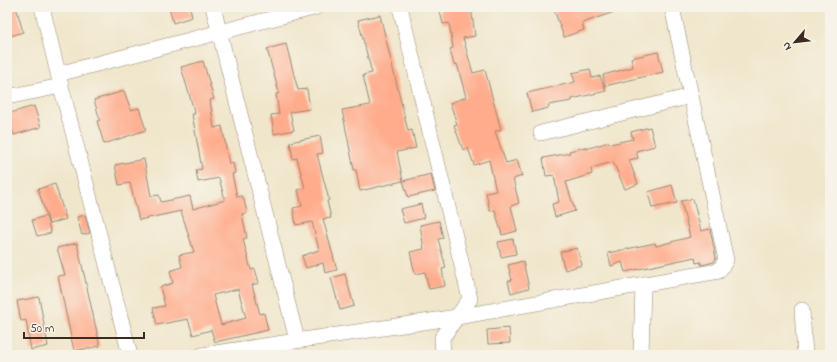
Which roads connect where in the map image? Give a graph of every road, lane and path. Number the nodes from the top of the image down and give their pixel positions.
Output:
1 (42, 7) edge
2 (213, 7) edge
3 (317, 7) edge
4 (400, 7) edge
5 (672, 7) edge
6 (220, 32) junction
7 (59, 80) junction
8 (7, 96) edge
9 (691, 96) junction
10 (541, 133) dead end
11 (643, 284) junction
12 (802, 310) dead end
13 (457, 317) junction
14 (297, 340) junction
15 (130, 355) edge
16 (202, 355) edge
17 (443, 355) edge
18 (641, 355) edge
19 (804, 355) edge

1 - 7 street
2 - 6 street
3 - 6 street
4 - 13 street
5 - 9 street
6 - 7 street
6 - 14 street
7 - 8 street
7 - 15 street
9 - 10 street
9 - 11 street
11 - 13 street
11 - 18 street
12 - 19 street
13 - 14 street
13 - 17 street
14 - 16 street

